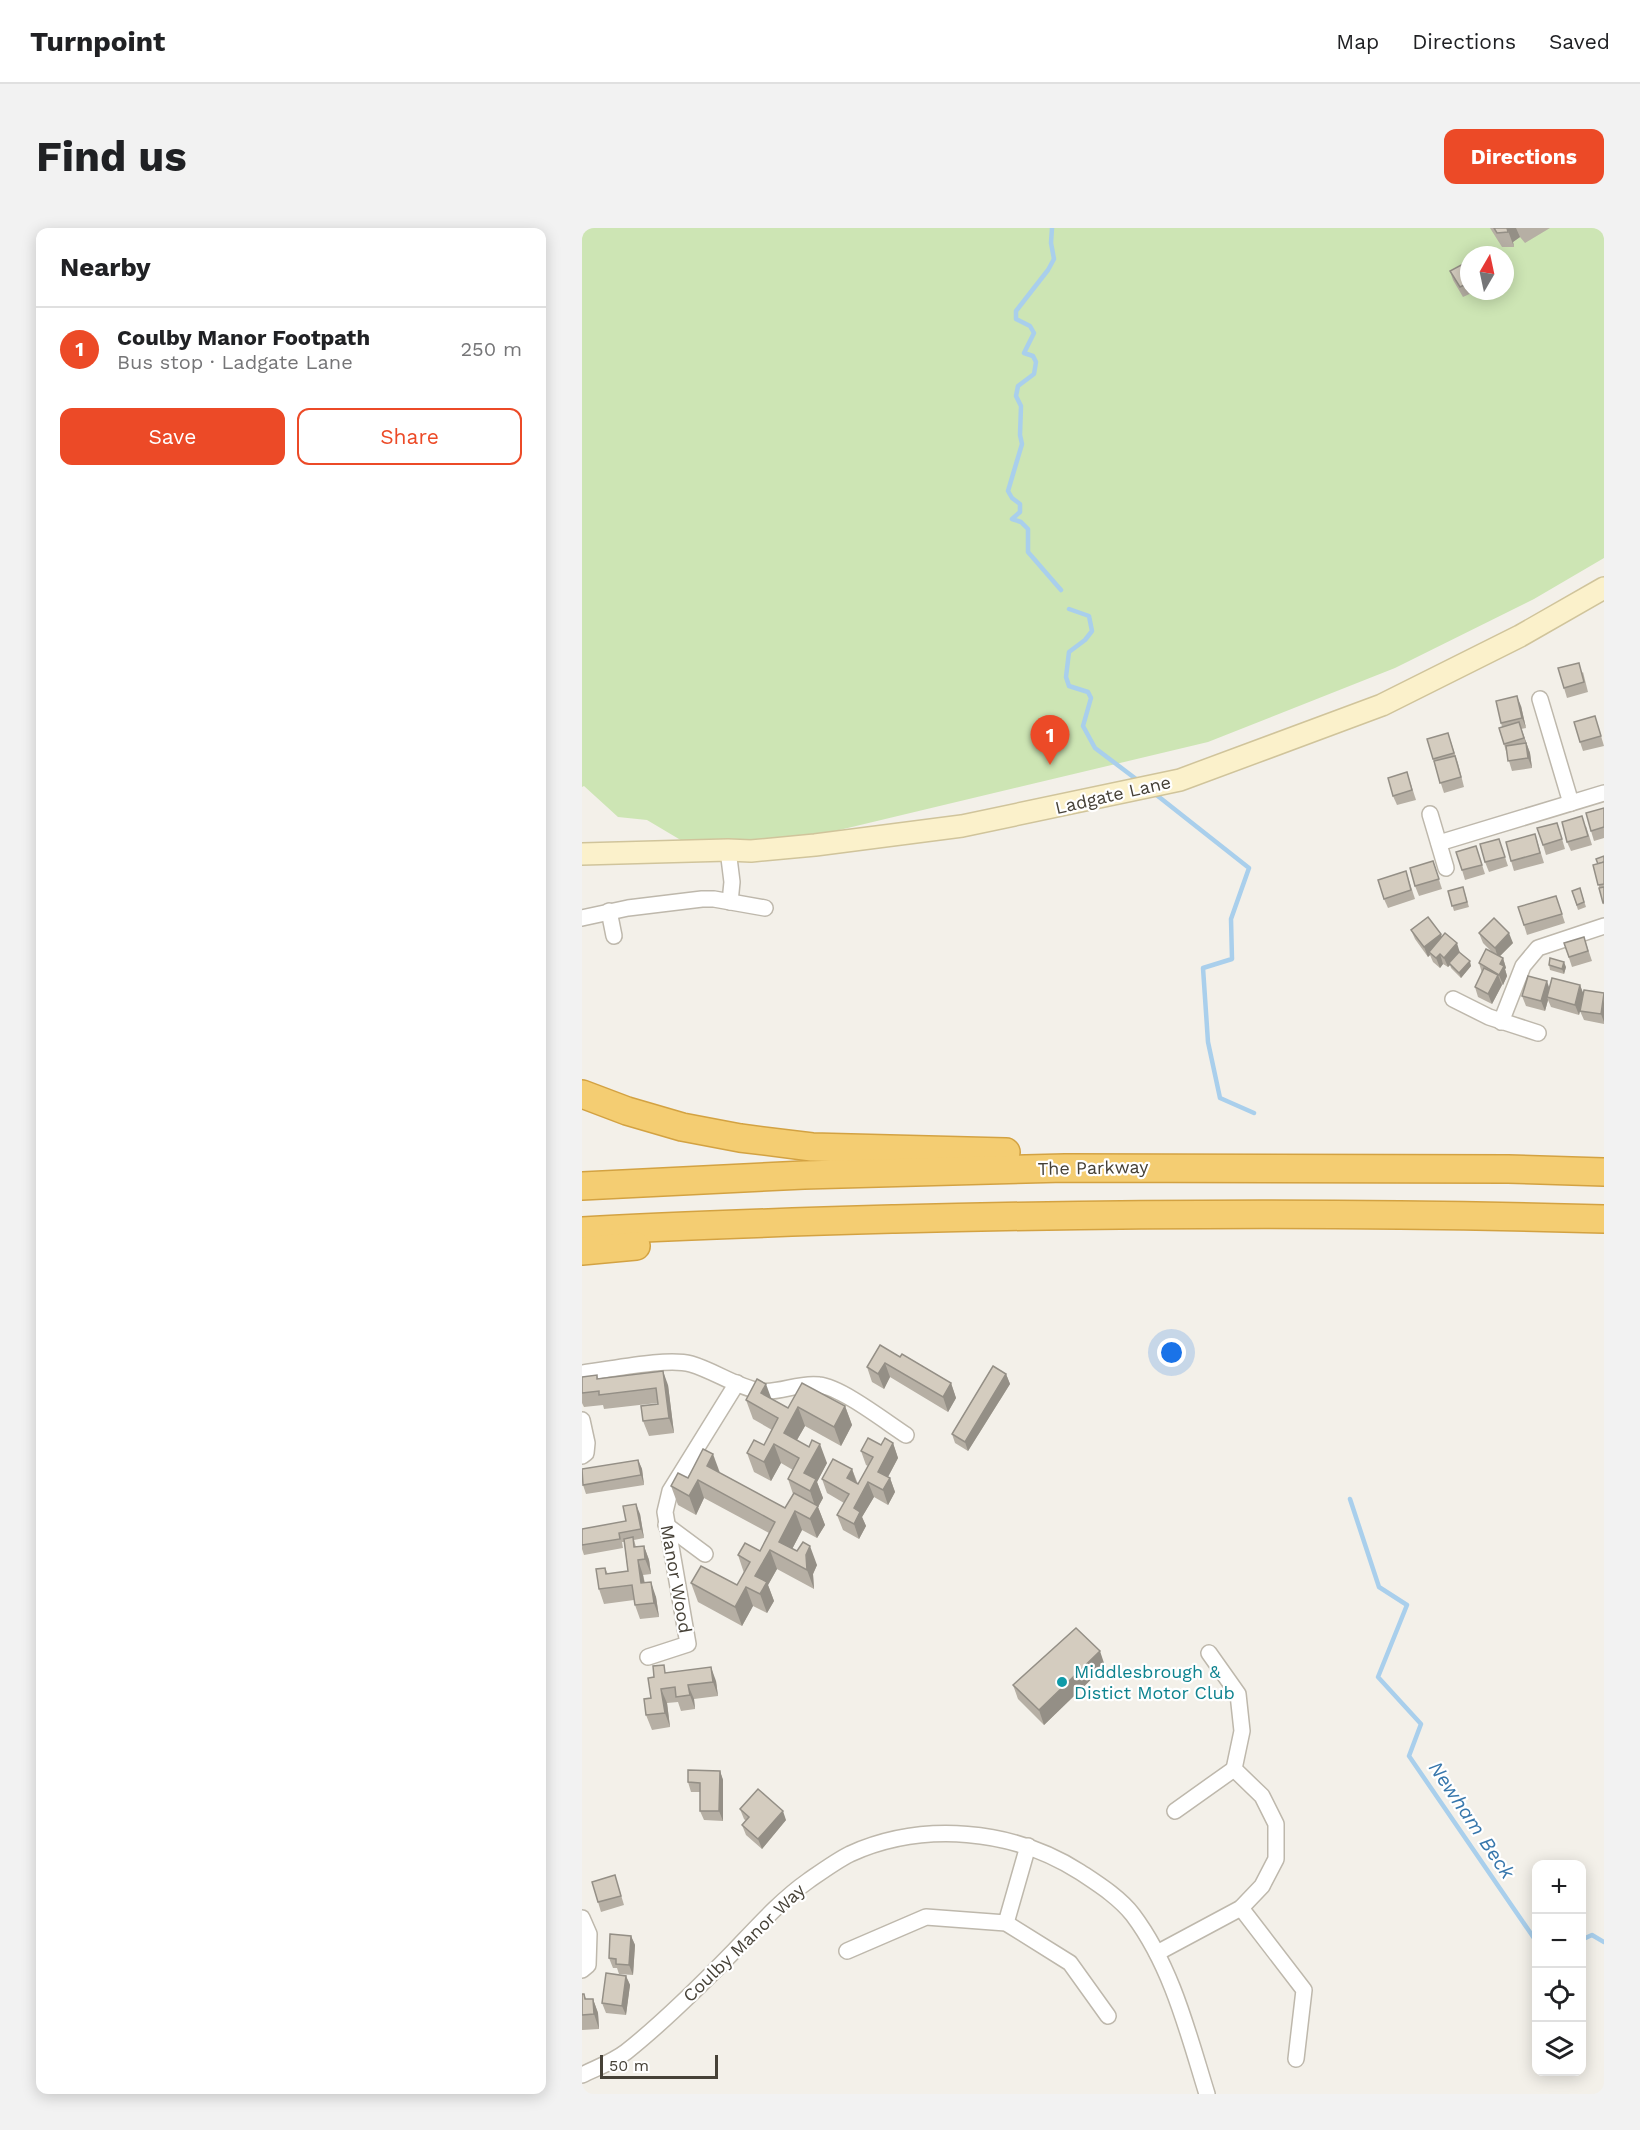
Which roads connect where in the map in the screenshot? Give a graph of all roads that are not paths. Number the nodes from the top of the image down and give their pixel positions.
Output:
1 (1604, 588) edge
2 (1540, 699) dead end
3 (1604, 793) edge
4 (1571, 803) junction
5 (1430, 813) dead end
6 (1439, 843) junction
7 (728, 850) junction
8 (582, 854) edge
9 (1446, 868) dead end
10 (730, 902) junction
11 (765, 908) dead end
12 (609, 911) junction
13 (582, 918) edge
14 (1604, 926) edge
15 (614, 936) dead end
16 (1453, 999) dead end
17 (1502, 1022) junction
18 (1538, 1033) dead end
19 (582, 1094) edge
20 (1215, 1167) junction
21 (1604, 1172) edge
22 (582, 1186) edge
23 (1604, 1219) edge
24 (879, 1220) junction
25 (582, 1231) edge
26 (582, 1251) edge
27 (582, 1373) edge
28 (737, 1383) junction
29 (582, 1420) edge
30 (906, 1435) dead end
31 (582, 1456) edge
32 (666, 1525) junction
33 (705, 1554) dead end
34 (1209, 1653) dead end
35 (648, 1657) dead end
36 (1234, 1769) junction
37 (1175, 1811) dead end
38 (1028, 1846) junction
39 (1241, 1908) junction
40 (582, 1918) edge
41 (1006, 1923) junction
42 (847, 1952) dead end
43 (1156, 1953) junction
44 (582, 1970) edge
45 (1108, 2016) dead end
46 (1296, 2059) dead end
47 (582, 2075) edge
48 (1207, 2094) edge

1 - 7 main road, Ladgate Lane
2 - 4 street
3 - 4 street
4 - 6 street
5 - 6 street
6 - 9 street
7 - 8 main road, Ladgate Lane
7 - 10 street
10 - 11 street
10 - 12 street
12 - 13 street
12 - 15 street
14 - 17 street
16 - 17 street
17 - 18 street
19 - 20 highway
20 - 21 highway, The Parkway
20 - 22 highway, The Parkway
23 - 24 highway
24 - 25 highway
24 - 26 highway
27 - 28 street
28 - 30 street
28 - 32 street, Manor Wood
29 - 31 street
32 - 33 street
32 - 35 street, Manor Wood
34 - 36 street
36 - 37 street
36 - 39 street
38 - 41 street
38 - 43 street, Coulby Manor Way
38 - 47 street, Coulby Manor Way
39 - 43 street
39 - 46 street
40 - 44 street
41 - 42 street
41 - 45 street
43 - 48 street, Coulby Manor Way

